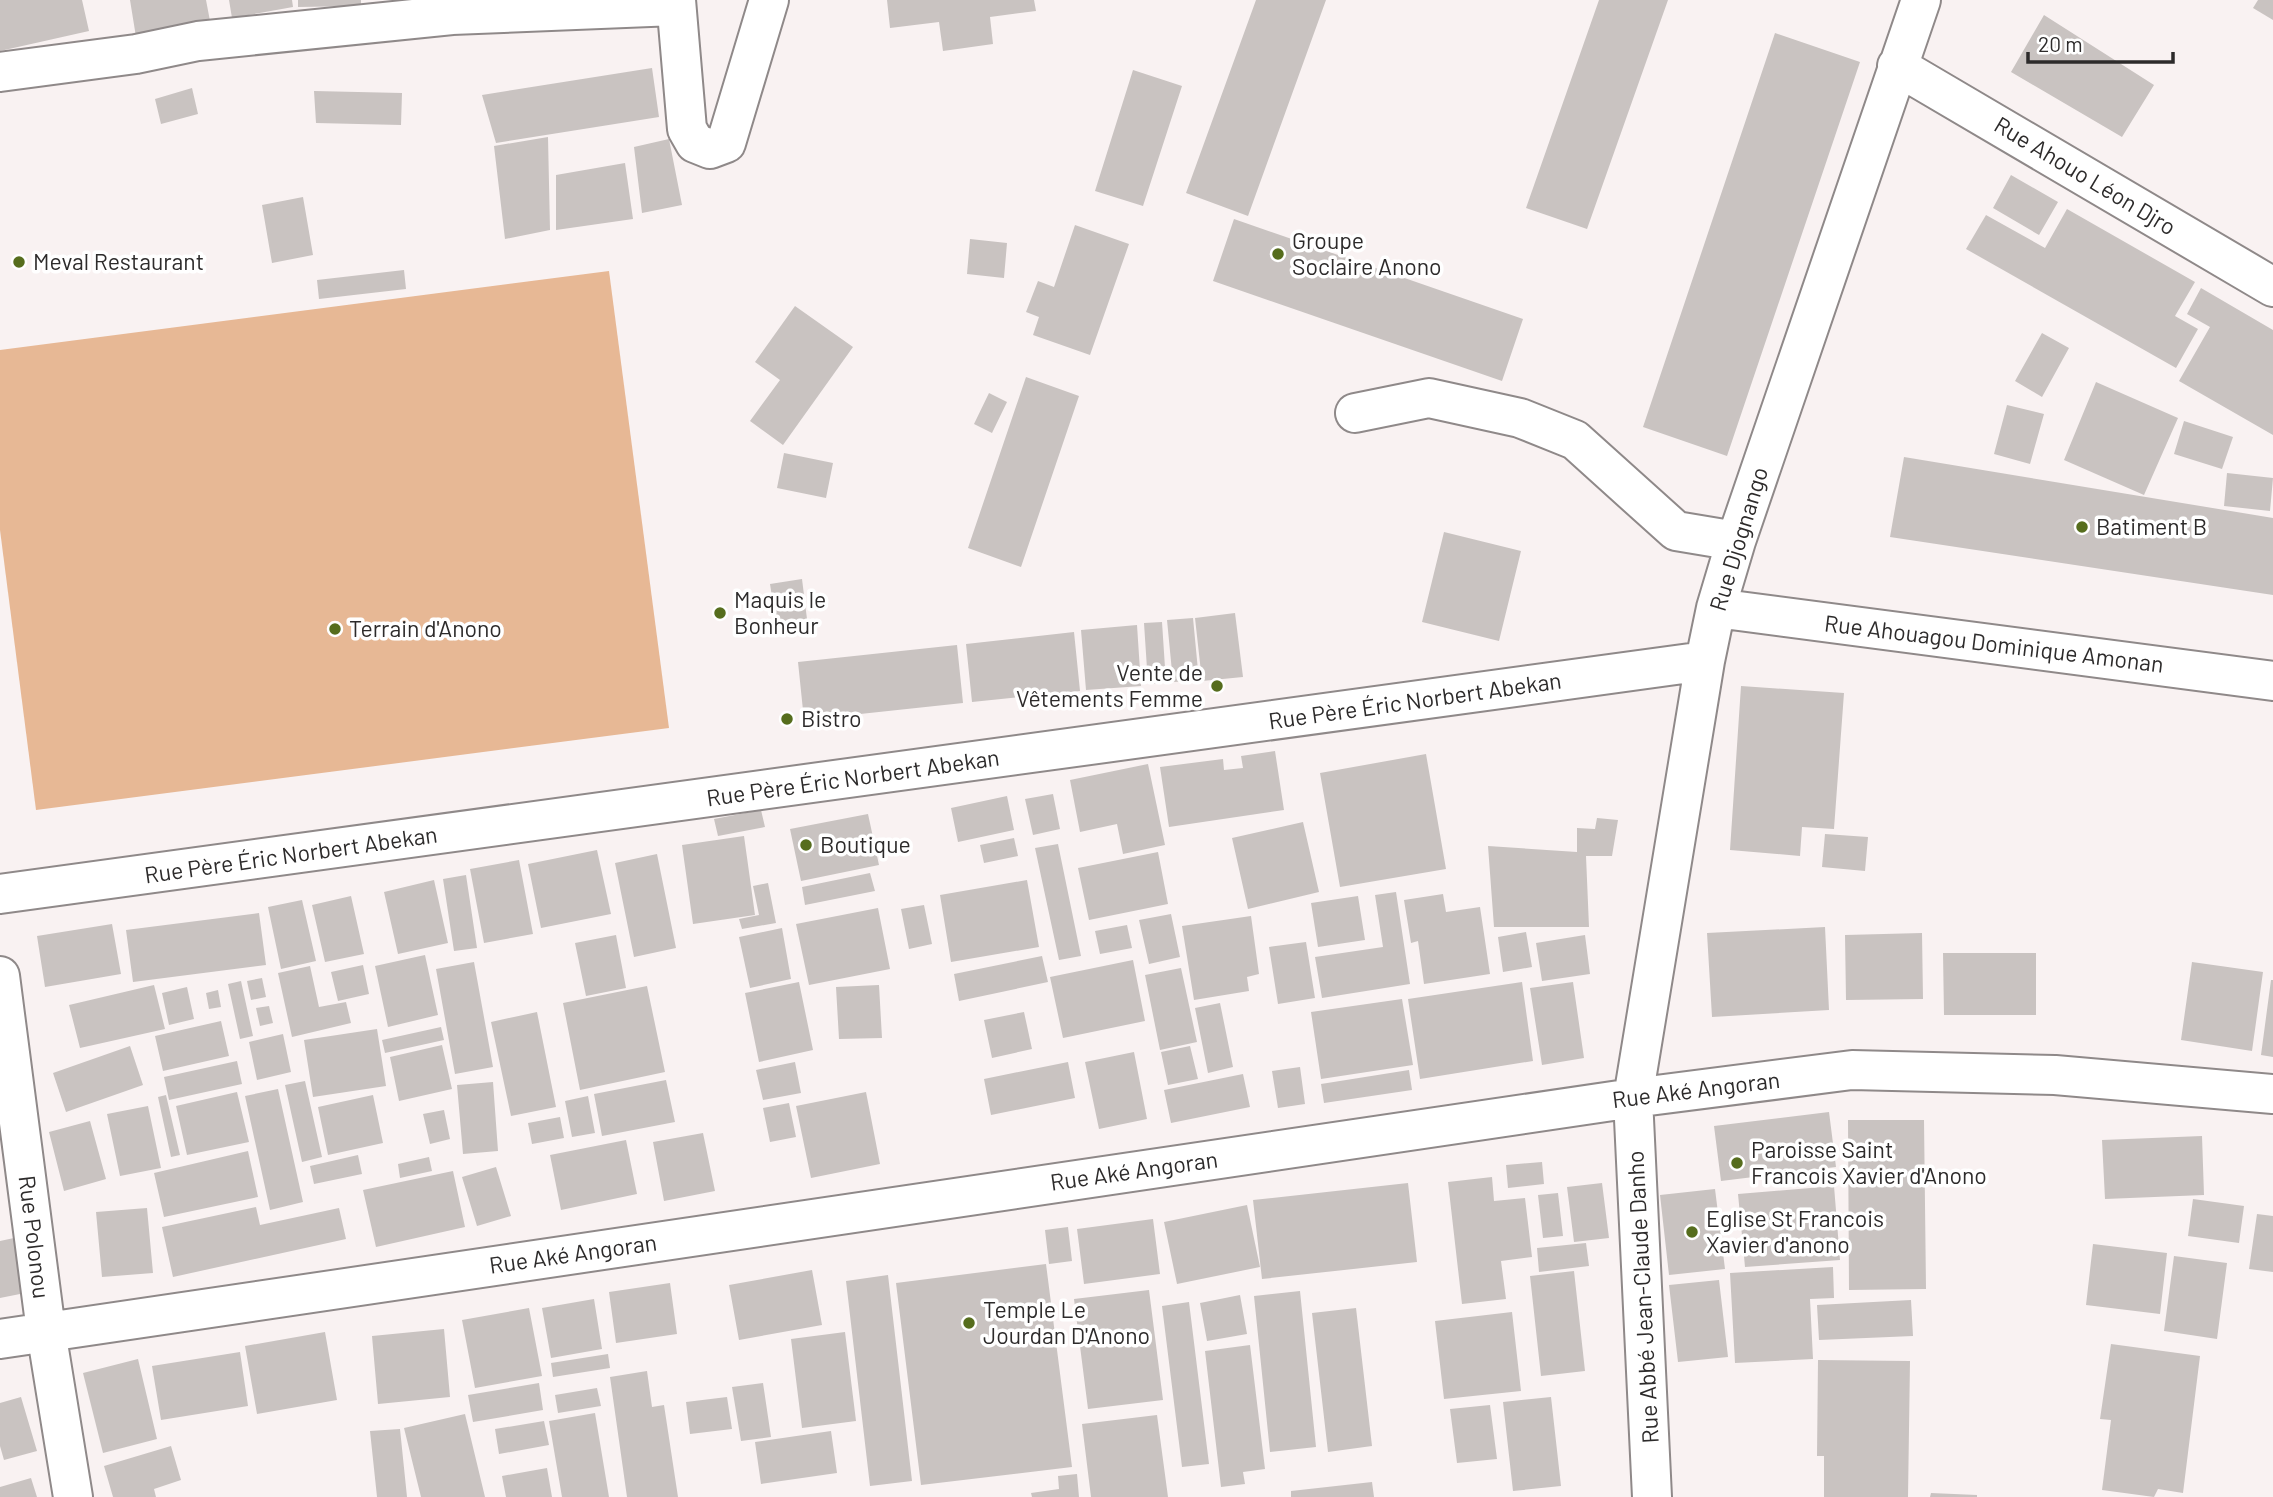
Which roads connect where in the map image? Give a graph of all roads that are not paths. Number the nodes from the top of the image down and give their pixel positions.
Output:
1 (769, 0) edge
2 (1921, 0) edge
3 (675, 3) edge
4 (1897, 66) junction
5 (0, 72) edge
6 (2273, 287) edge
7 (1355, 413) dead end
8 (1736, 541) junction
9 (1716, 608) junction
10 (1706, 661) junction
11 (2273, 681) edge
12 (0, 894) edge
13 (0, 976) edge
14 (2273, 1094) edge
15 (1633, 1098) junction
16 (46, 1331) junction
17 (0, 1339) edge
18 (73, 1497) edge
19 (1652, 1497) edge

1 - 3 street
2 - 4 street, Rue Djognango
3 - 5 street
4 - 6 street, Rue Ahouo Léon Djro
4 - 8 street, Rue Djognango
7 - 8 street
8 - 9 street, Rue Djognango
9 - 10 street, Rue Djognango
9 - 11 street, Rue Ahouagou Dominique Amonan
10 - 12 street, Rue Père Éric Norbert Abekan
10 - 15 street, Rue Djognango
13 - 16 street, Rue Polonou
14 - 15 street, Rue Aké Angoran
15 - 16 street, Rue Aké Angoran
15 - 19 street, Rue Abbé Jean-Claude Danho
16 - 17 street, Rue Aké Angoran
16 - 18 street, Rue Polonou

